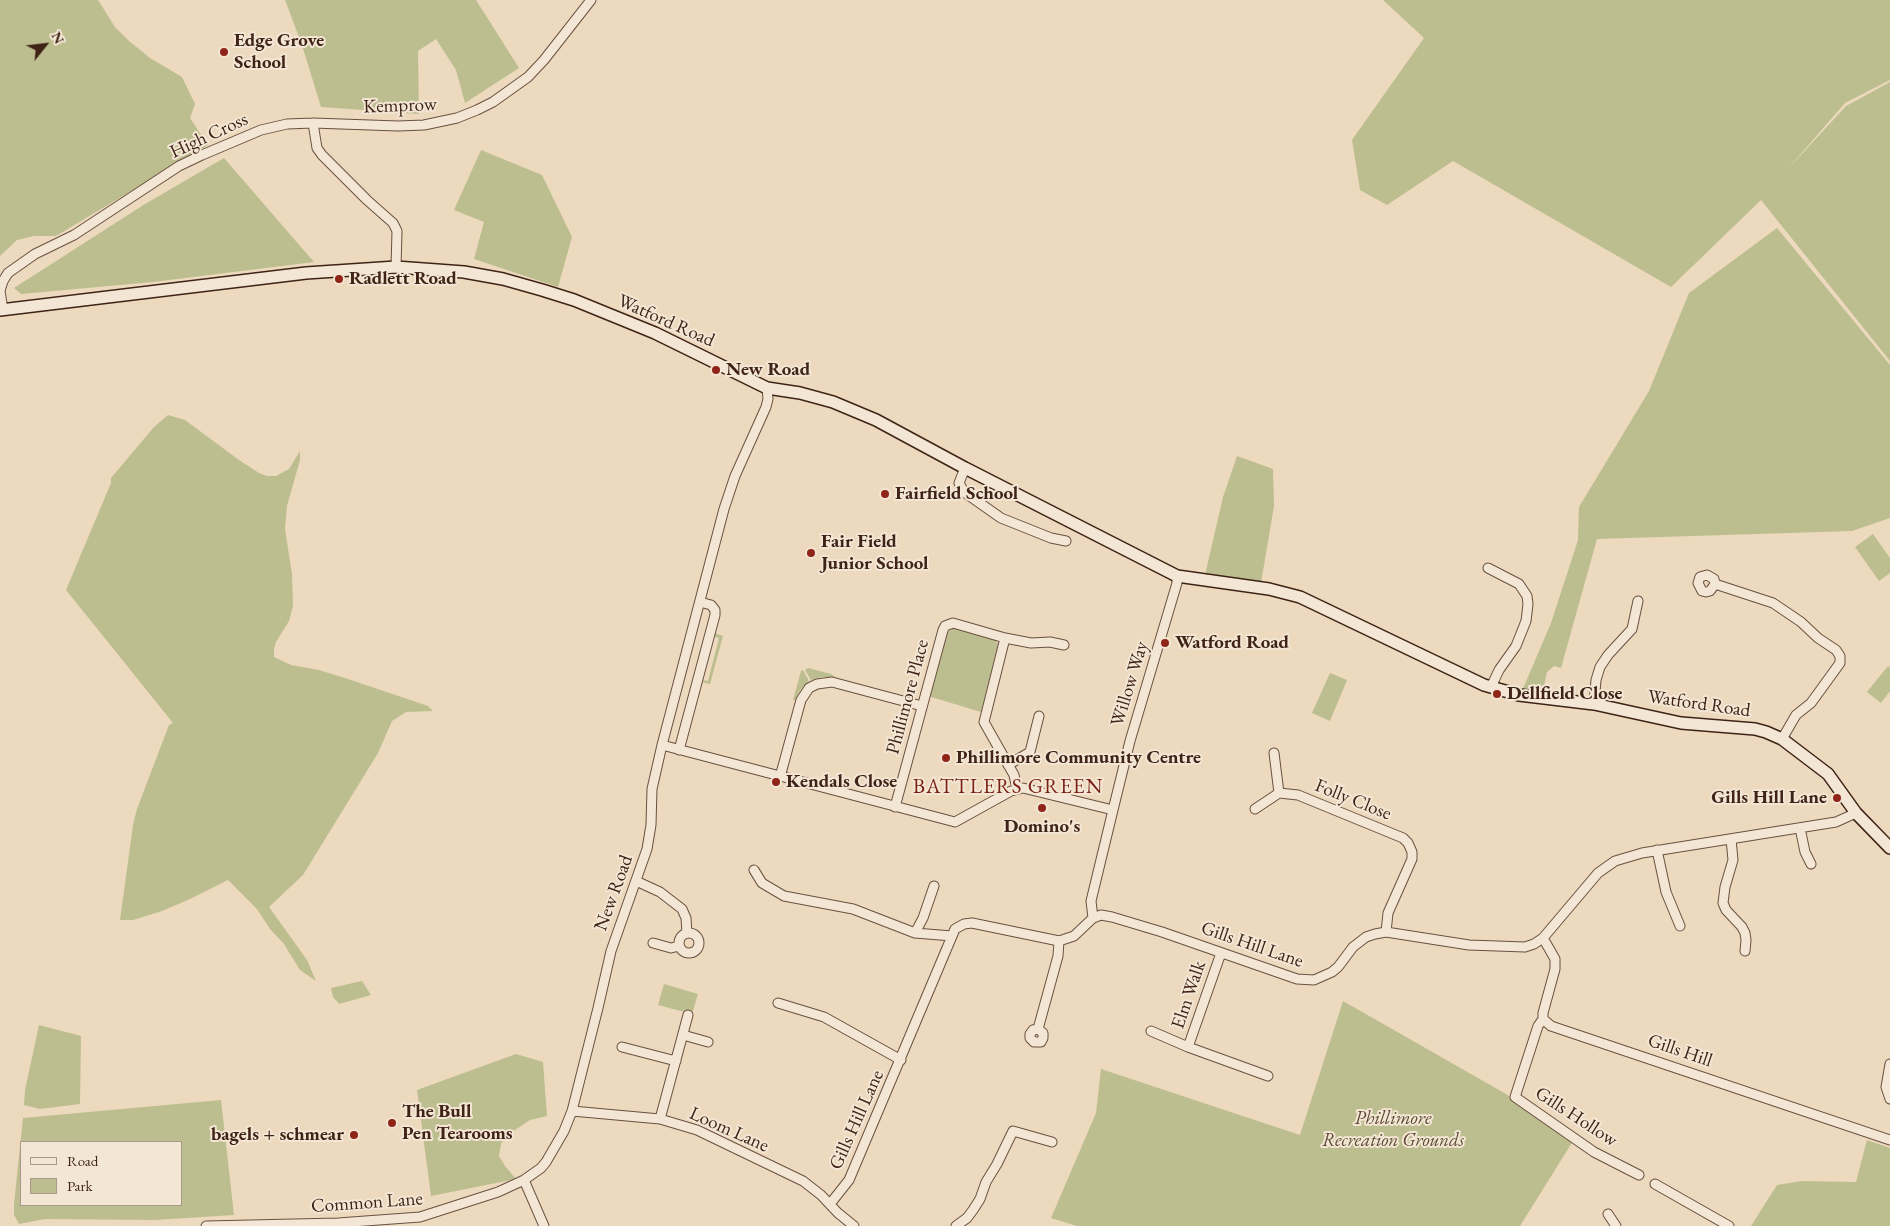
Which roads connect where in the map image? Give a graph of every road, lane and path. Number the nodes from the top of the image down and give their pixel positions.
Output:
1 (591, 0) edge
2 (313, 123) junction
3 (396, 267) junction
4 (1, 310) edge
5 (768, 388) junction
6 (965, 468) junction
7 (1066, 541) dead end
8 (1488, 568) dead end
9 (1177, 576) junction
10 (1715, 584) dead end
11 (1638, 601) dead end
12 (700, 602) junction
13 (1005, 638) junction
14 (1064, 645) dead end
15 (1491, 687) junction
16 (1594, 704) junction
17 (922, 706) junction
18 (1039, 716) dead end
19 (1782, 739) junction
20 (662, 745) junction
21 (679, 750) junction
22 (1274, 753) dead end
23 (1008, 765) junction
24 (780, 777) junction
25 (1018, 789) junction
26 (1279, 793) junction
27 (895, 807) junction
28 (1254, 809) dead end
29 (1112, 810) junction
30 (1856, 813) junction
31 (1800, 828) junction
32 (1731, 839) junction
33 (1890, 848) edge
34 (1657, 850) junction
35 (1811, 864) dead end
36 (754, 870) dead end
37 (636, 881) junction
38 (934, 886) dead end
39 (1093, 918) junction
40 (1680, 926) dead end
41 (1386, 932) junction
42 (687, 933) junction
43 (915, 933) junction
44 (952, 936) junction
45 (1543, 938) junction
46 (1059, 942) junction
47 (653, 943) dead end
48 (679, 946) junction
49 (1745, 952) dead end
50 (1221, 953) junction
51 (778, 1003) dead end
52 (688, 1015) dead end
53 (1543, 1019) junction
54 (1038, 1029) dead end
55 (1151, 1031) dead end
56 (683, 1035) junction
57 (708, 1042) dead end
58 (622, 1046) dead end
59 (1188, 1047) junction
60 (901, 1060) junction
61 (676, 1061) junction
62 (1890, 1064) edge
63 (1268, 1076) dead end
64 (1890, 1099) edge
65 (572, 1111) junction
66 (660, 1119) junction
67 (1890, 1140) edge
68 (1052, 1142) dead end
69 (1639, 1174) dead end
70 (524, 1180) junction
71 (1655, 1184) dead end
72 (830, 1204) junction
73 (1608, 1214) dead end
74 (206, 1226) edge
75 (544, 1226) edge
76 (854, 1226) edge
77 (956, 1226) edge
78 (1616, 1226) edge
79 (1730, 1226) edge

1 - 2 street, Kemprow
2 - 3 street
2 - 4 street, High Cross
3 - 4 main road
3 - 5 main road, Watford Road
5 - 6 main road, Watford Road
5 - 12 street, New Road
6 - 7 street
6 - 9 main road, Watford Road
8 - 15 street
9 - 15 main road, Watford Road
9 - 29 street, Willow Way
10 - 19 street
11 - 16 street
12 - 20 street, New Road
12 - 21 street
13 - 14 street, Phillimore Place
13 - 17 street, Phillimore Place
13 - 23 street
15 - 16 main road, Watford Road
16 - 19 main road, Watford Road
17 - 24 street
17 - 27 street, Phillimore Place
18 - 23 street
19 - 30 main road, Watford Road
20 - 21 street
20 - 37 street, New Road
21 - 24 street
22 - 26 street
23 - 25 street
24 - 27 street
25 - 27 street
25 - 29 street
26 - 28 street
26 - 41 street, Folly Close
29 - 39 street, Willow Way
30 - 31 street, Gills Hill Lane
30 - 33 main road, Watford Road
31 - 32 street, Gills Hill Lane
31 - 35 street
32 - 34 street, Gills Hill Lane
32 - 49 street
34 - 40 street
34 - 45 street, Gills Hill Lane
36 - 43 street
37 - 42 street
37 - 65 street, New Road
38 - 43 street
39 - 46 street
39 - 50 street, Gills Hill Lane
41 - 45 street, Gills Hill Lane
41 - 50 street, Gills Hill Lane
42 - 48 street
42 - 48 street
43 - 44 street
44 - 46 street
44 - 60 street, Gills Hill Lane
45 - 53 street
46 - 54 street
47 - 48 street
50 - 59 street, Elm Walk
51 - 60 street
52 - 56 street
53 - 67 street, Gills Hill
53 - 69 street, Gills Hollow
55 - 59 street, Elm Walk
56 - 57 street
56 - 61 street
58 - 61 street
59 - 63 street, Elm Walk
60 - 72 street, Gills Hill Lane
61 - 66 street
62 - 64 street
65 - 66 street, Loom Lane
65 - 70 street, New Road
66 - 72 street, Loom Lane
68 - 77 street
70 - 74 street, Common Lane
70 - 75 street
71 - 79 street
72 - 76 street, Loom Lane
73 - 78 street

